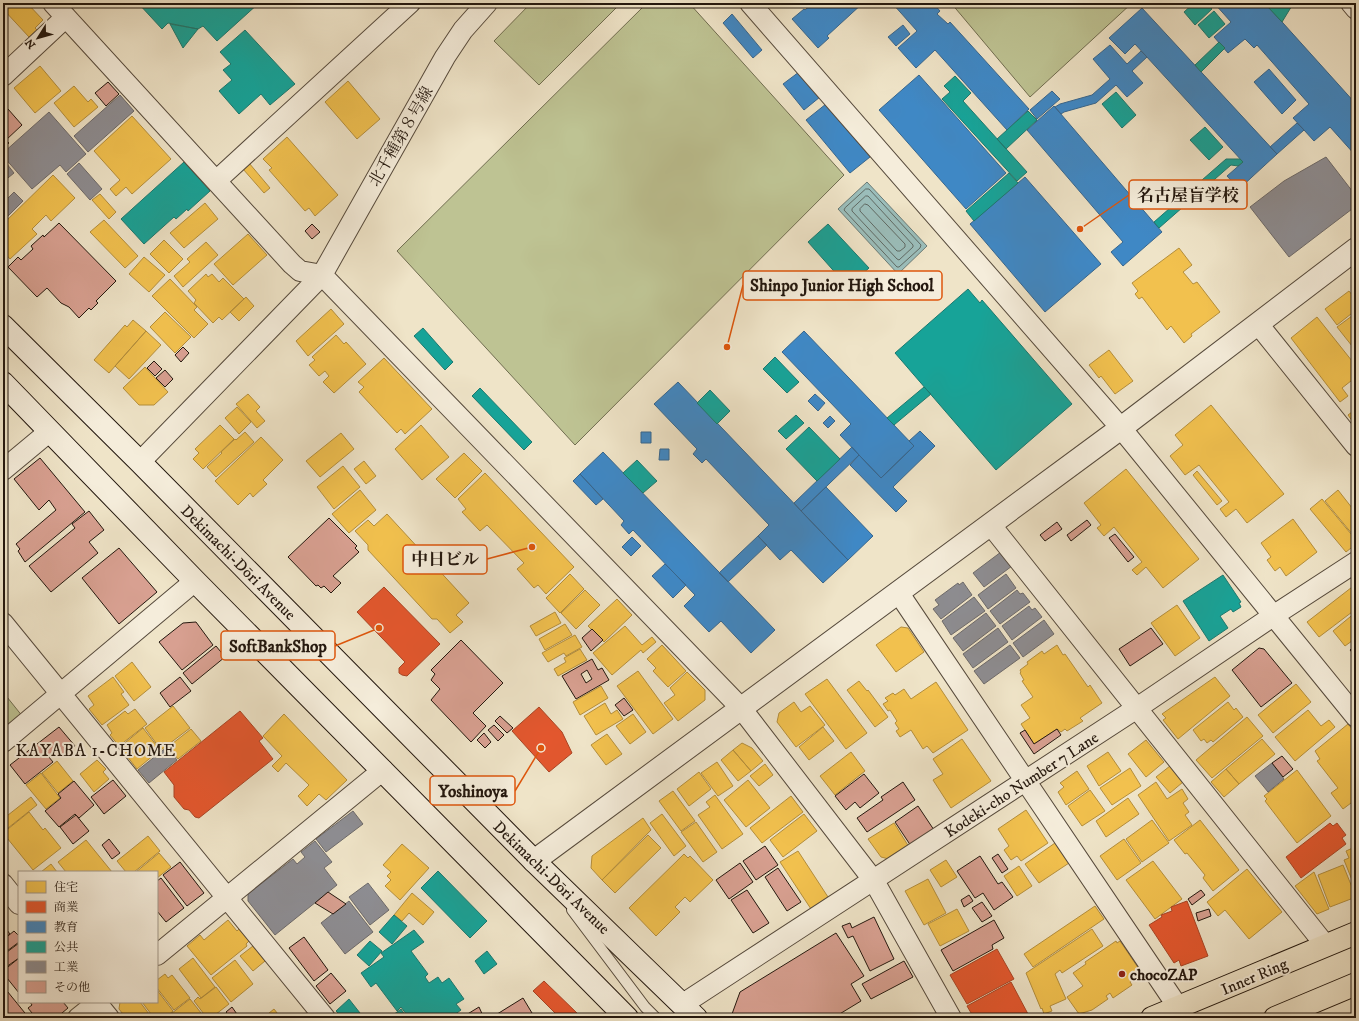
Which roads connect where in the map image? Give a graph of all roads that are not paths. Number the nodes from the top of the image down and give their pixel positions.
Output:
1 (410, 3) edge
2 (487, 3) edge
3 (750, 3) edge
4 (1351, 3) edge
5 (1356, 9) edge
6 (60, 10) edge
7 (3, 76) edge
8 (216, 180) junction
9 (1356, 249) edge
10 (322, 275) junction
11 (1258, 324) junction
12 (3, 326) edge
13 (3, 383) edge
14 (1121, 428) junction
15 (50, 431) junction
16 (1356, 446) edge
17 (140, 462) junction
18 (3, 470) edge
19 (990, 524) junction
20 (1356, 562) edge
21 (196, 581) junction
22 (898, 592) junction
23 (1273, 616) junction
24 (3, 623) edge
25 (61, 694) junction
26 (741, 708) junction
27 (1137, 708) junction
28 (1356, 717) edge
29 (3, 742) edge
30 (383, 770) junction
31 (1025, 781) junction
32 (534, 861) junction
33 (874, 881) junction
34 (3, 884) edge
35 (227, 898) junction
36 (18, 903) edge
37 (1356, 933) edge
38 (1326, 946) junction
39 (158, 953) edge
40 (1356, 984) edge
41 (96, 1003) edge
42 (98, 1003) edge
43 (1178, 1007) junction
44 (690, 1011) edge
45 (623, 1017) edge
46 (78, 1018) edge
47 (109, 1018) edge
48 (326, 1018) edge
49 (656, 1018) edge
50 (951, 1018) edge
51 (1152, 1018) edge
52 (1274, 1018) edge

1 - 8 street
2 - 10 street, 北千種第８号線
3 - 14 street
4 - 5 street
6 - 7 street
6 - 8 street
8 - 10 street
9 - 11 main road
10 - 17 street, 北千種第８号線
10 - 26 street
11 - 14 main road
11 - 16 street
12 - 17 main road, Dekimachi-Dōri Avenue
13 - 15 main road
14 - 19 main road
14 - 23 street
15 - 18 street
15 - 21 main road
17 - 32 main road, Dekimachi-Dōri Avenue
19 - 22 main road
19 - 27 street
20 - 23 street, Kodeki-cho Number 7 Lane
21 - 25 street
21 - 30 main road
22 - 26 main road
22 - 31 street
23 - 27 street, Kodeki-cho Number 7 Lane
23 - 28 street
24 - 25 street
25 - 29 street
25 - 35 street
26 - 32 main road
26 - 33 street
27 - 31 street, Kodeki-cho Number 7 Lane
27 - 38 street
30 - 35 street
30 - 45 main road
31 - 33 street, Kodeki-cho Number 7 Lane
31 - 43 street
32 - 44 main road, Dekimachi-Dōri Avenue
32 - 49 lane
33 - 44 street, Kodeki-cho Number 7 Lane
33 - 50 street
34 - 36 street
35 - 39 street
35 - 48 street
37 - 38 main road, Inner Ring
38 - 43 main road, Inner Ring
40 - 52 main road
41 - 46 street
42 - 47 street
43 - 51 main road, Inner Ring

